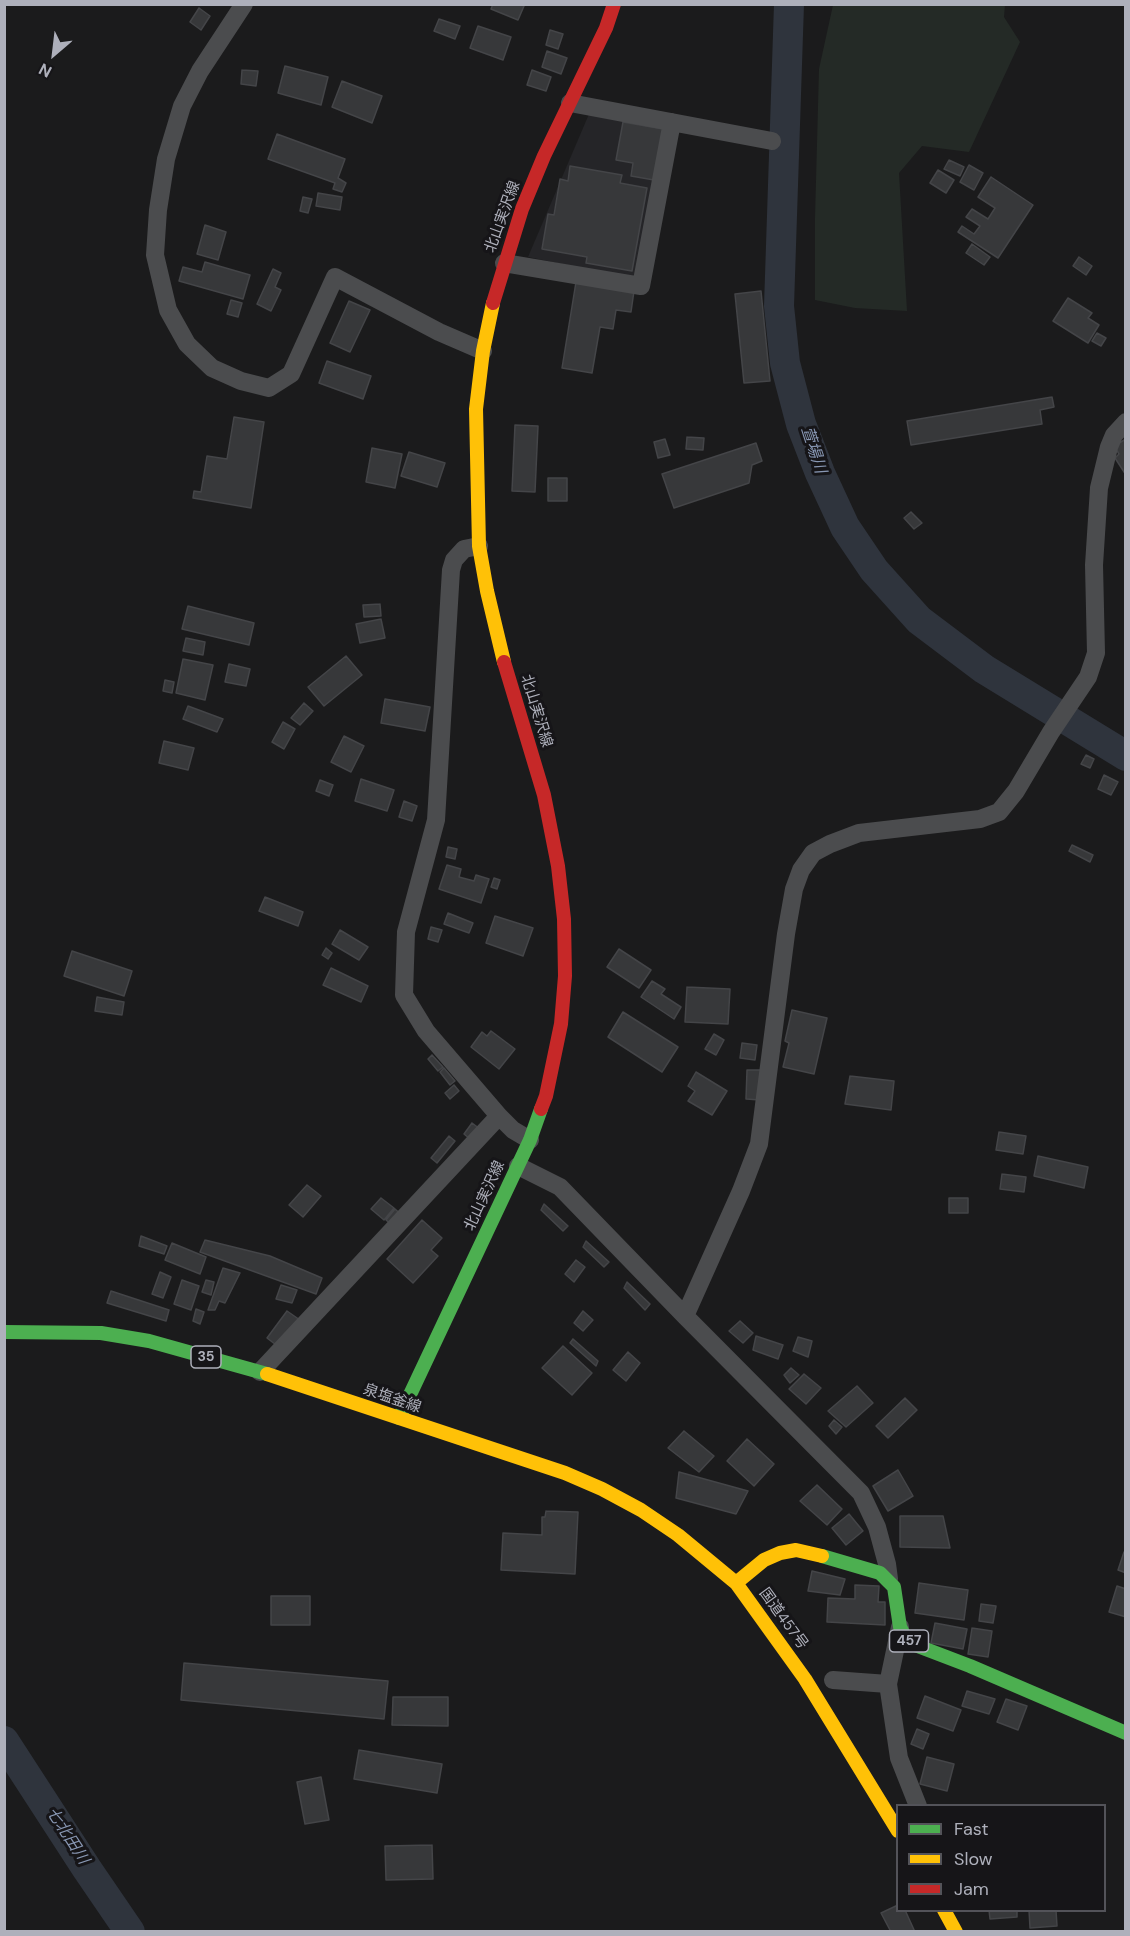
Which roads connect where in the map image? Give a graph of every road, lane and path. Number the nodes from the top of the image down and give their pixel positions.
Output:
1 (244, 4) edge
2 (614, 4) edge
3 (570, 103) junction
4 (672, 122) junction
5 (772, 141) dead end
6 (504, 262) junction
7 (483, 351) junction
8 (1125, 422) edge
9 (479, 546) junction
10 (499, 1116) junction
11 (530, 1140) junction
12 (518, 1166) junction
13 (685, 1316) junction
14 (6, 1332) edge
15 (260, 1372) junction
16 (399, 1419) junction
17 (889, 1579) junction
18 (736, 1583) junction
19 (900, 1627) junction
20 (833, 1680) dead end
21 (888, 1684) junction
22 (1125, 1733) edge
23 (917, 1804) edge
24 (896, 1829) edge
25 (945, 1912) edge
26 (956, 1932) edge

1 - 7 street
2 - 3 main road, 北山実沢線
3 - 4 street
3 - 6 main road, 北山実沢線
4 - 5 street
4 - 6 street
6 - 7 main road, 北山実沢線
7 - 9 main road, 北山実沢線
8 - 13 street
9 - 10 street
9 - 11 main road, 北山実沢線
10 - 11 street
10 - 15 street
11 - 12 main road, 北山実沢線
12 - 13 street
12 - 16 main road, 北山実沢線
13 - 17 street
14 - 15 main road, 泉塩釜線 / 35
15 - 16 main road, 泉塩釜線 / 35
16 - 18 main road, 泉塩釜線 / 35
17 - 18 main road, 国道457号
17 - 19 main road, 457
18 - 24 main road, 国道457号
19 - 21 street
19 - 22 main road, 457
20 - 21 street
21 - 23 street
25 - 26 main road

